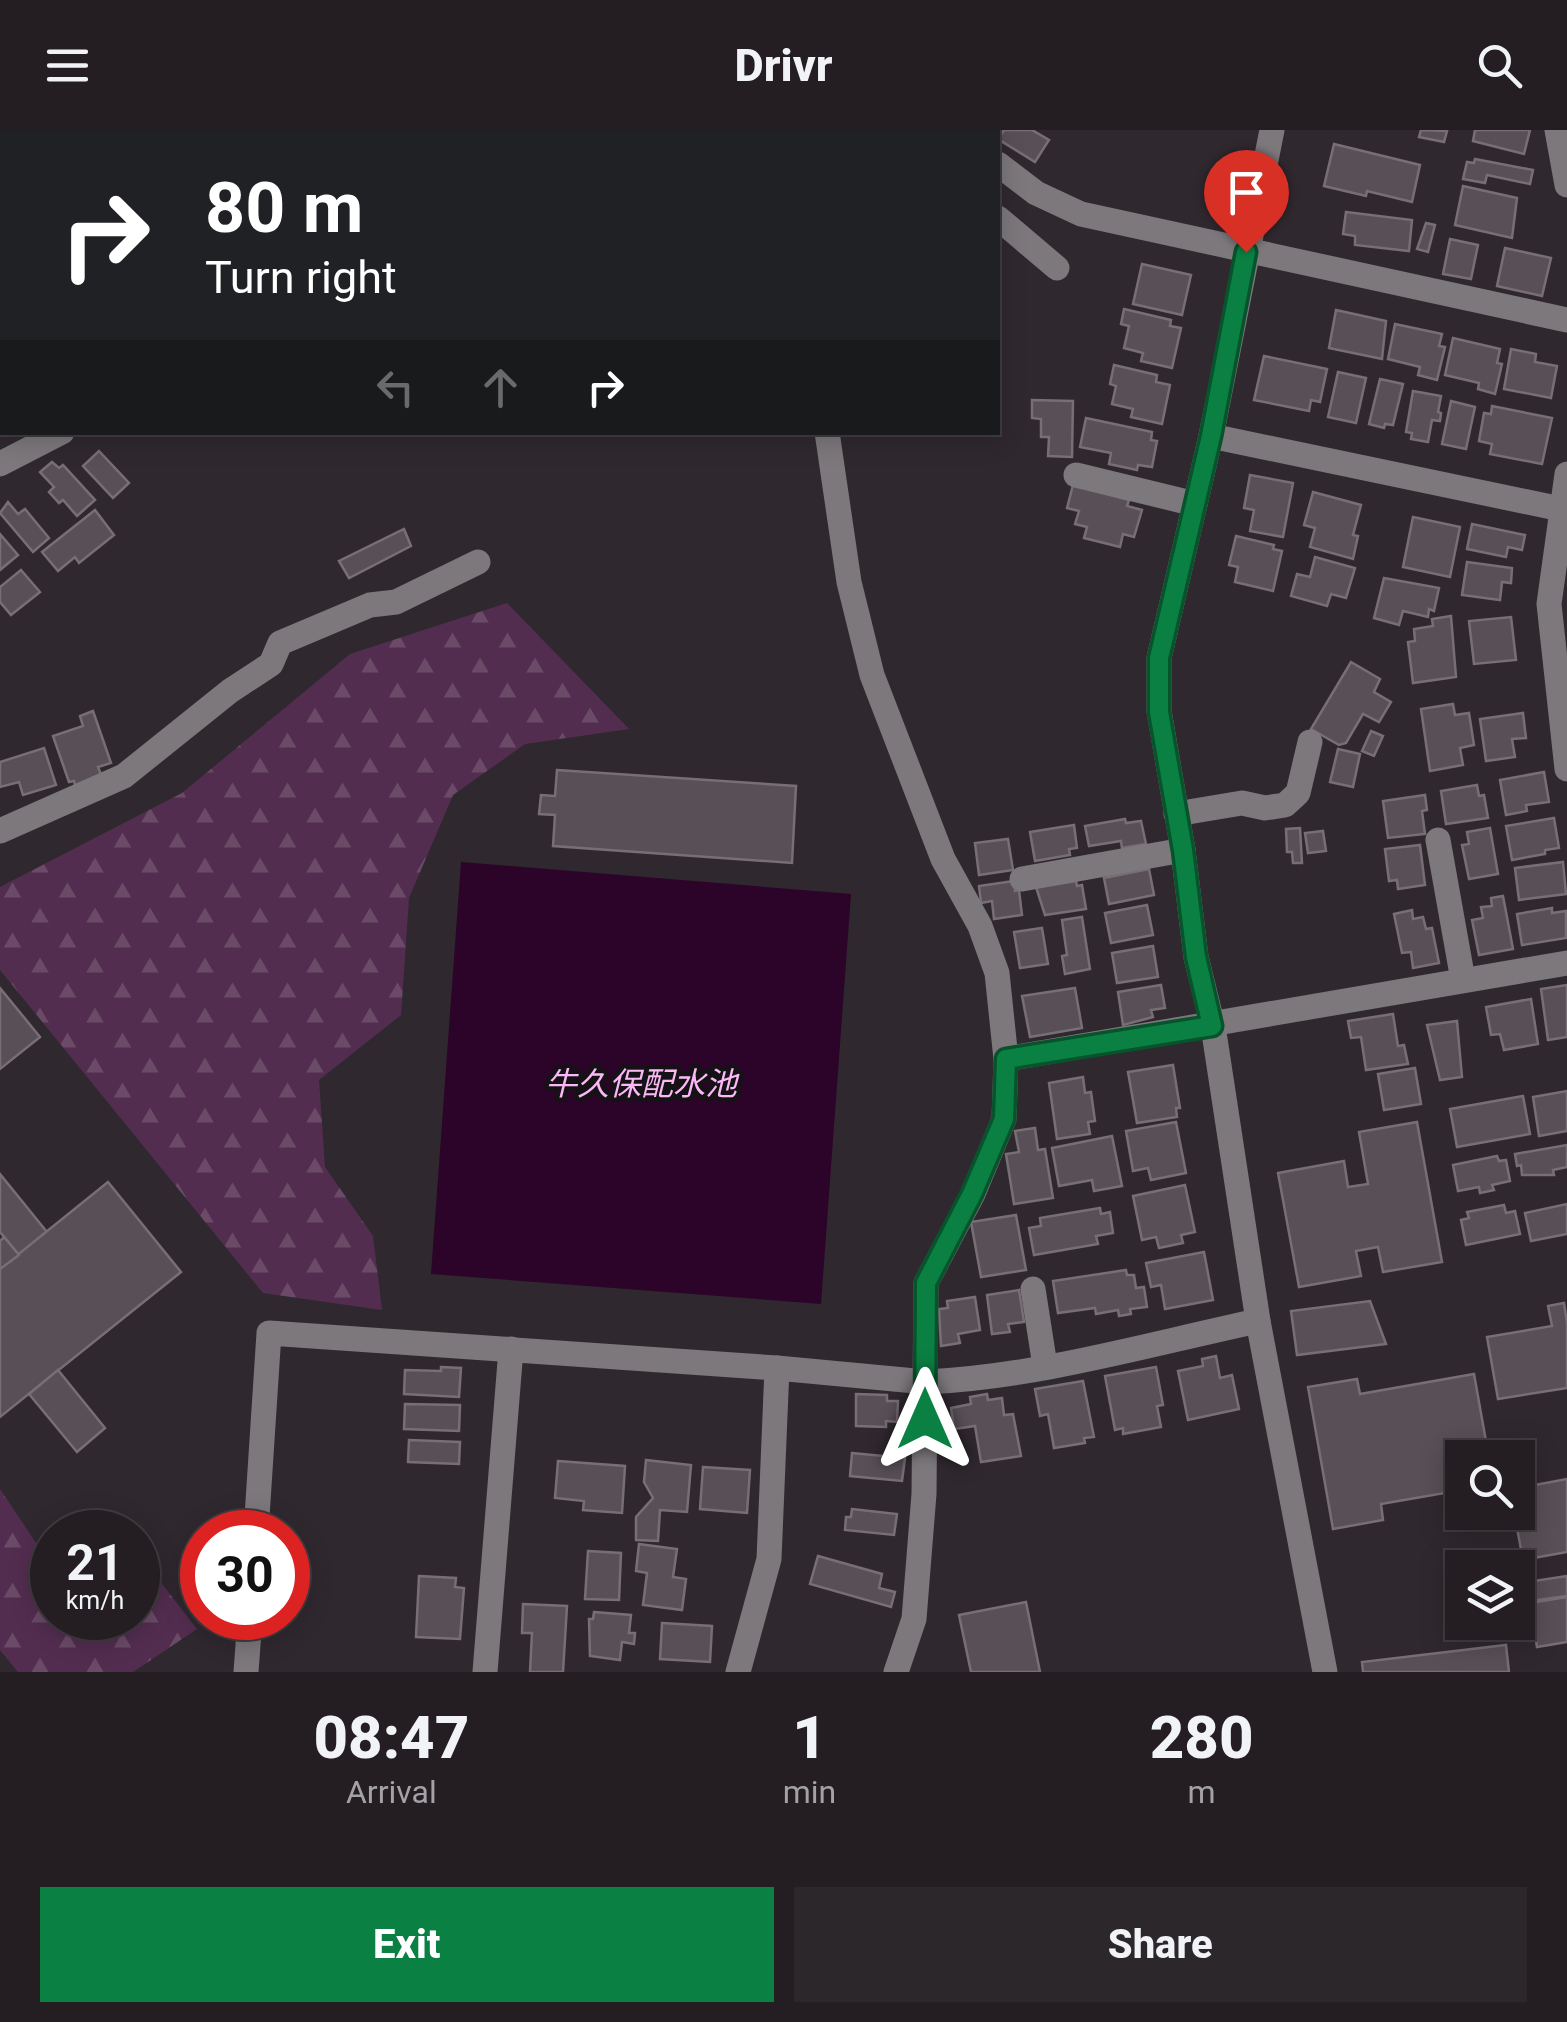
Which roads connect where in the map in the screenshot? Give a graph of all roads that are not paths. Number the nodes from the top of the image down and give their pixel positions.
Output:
1 (1272, 130) edge
2 (1557, 130) edge
3 (1000, 165) edge
4 (1567, 185) edge
5 (1000, 220) edge
6 (1246, 252) junction
7 (1057, 268) dead end
8 (1567, 320) edge
9 (56, 435) edge
10 (828, 435) edge
11 (1211, 436) junction
12 (0, 464) edge
13 (1567, 474) edge
14 (1076, 475) dead end
15 (1195, 504) junction
16 (1561, 509) junction
17 (478, 562) dead end
18 (1310, 742) dead end
19 (1566, 762) edge
20 (1176, 814) junction
21 (0, 831) edge
22 (1438, 840) dead end
23 (1183, 850) junction
24 (1022, 879) dead end
25 (1567, 963) edge
26 (1463, 980) junction
27 (1212, 1026) junction
28 (1006, 1059) junction
29 (1033, 1289) dead end
30 (1258, 1321) junction
31 (510, 1349) junction
32 (1045, 1366) junction
33 (777, 1368) junction
34 (926, 1382) junction
35 (258, 1510) edge
36 (248, 1640) edge
37 (246, 1672) edge
38 (485, 1672) edge
39 (738, 1672) edge
40 (896, 1672) edge
41 (1325, 1672) edge

1 - 6 street
2 - 4 street
3 - 6 street
5 - 7 street
6 - 8 street
6 - 11 street
9 - 12 street
10 - 28 street
11 - 15 street
11 - 16 street
13 - 16 street
14 - 15 street
15 - 20 street
16 - 19 street
17 - 21 street
18 - 20 street
20 - 23 street
22 - 26 street
23 - 24 street
23 - 27 street
25 - 26 street
26 - 27 street
27 - 28 street
27 - 30 street
28 - 34 street
29 - 32 street
30 - 32 street
30 - 41 street
31 - 33 street
31 - 35 street
31 - 38 street
32 - 34 street
33 - 34 street
33 - 39 street
34 - 40 street
36 - 37 street

